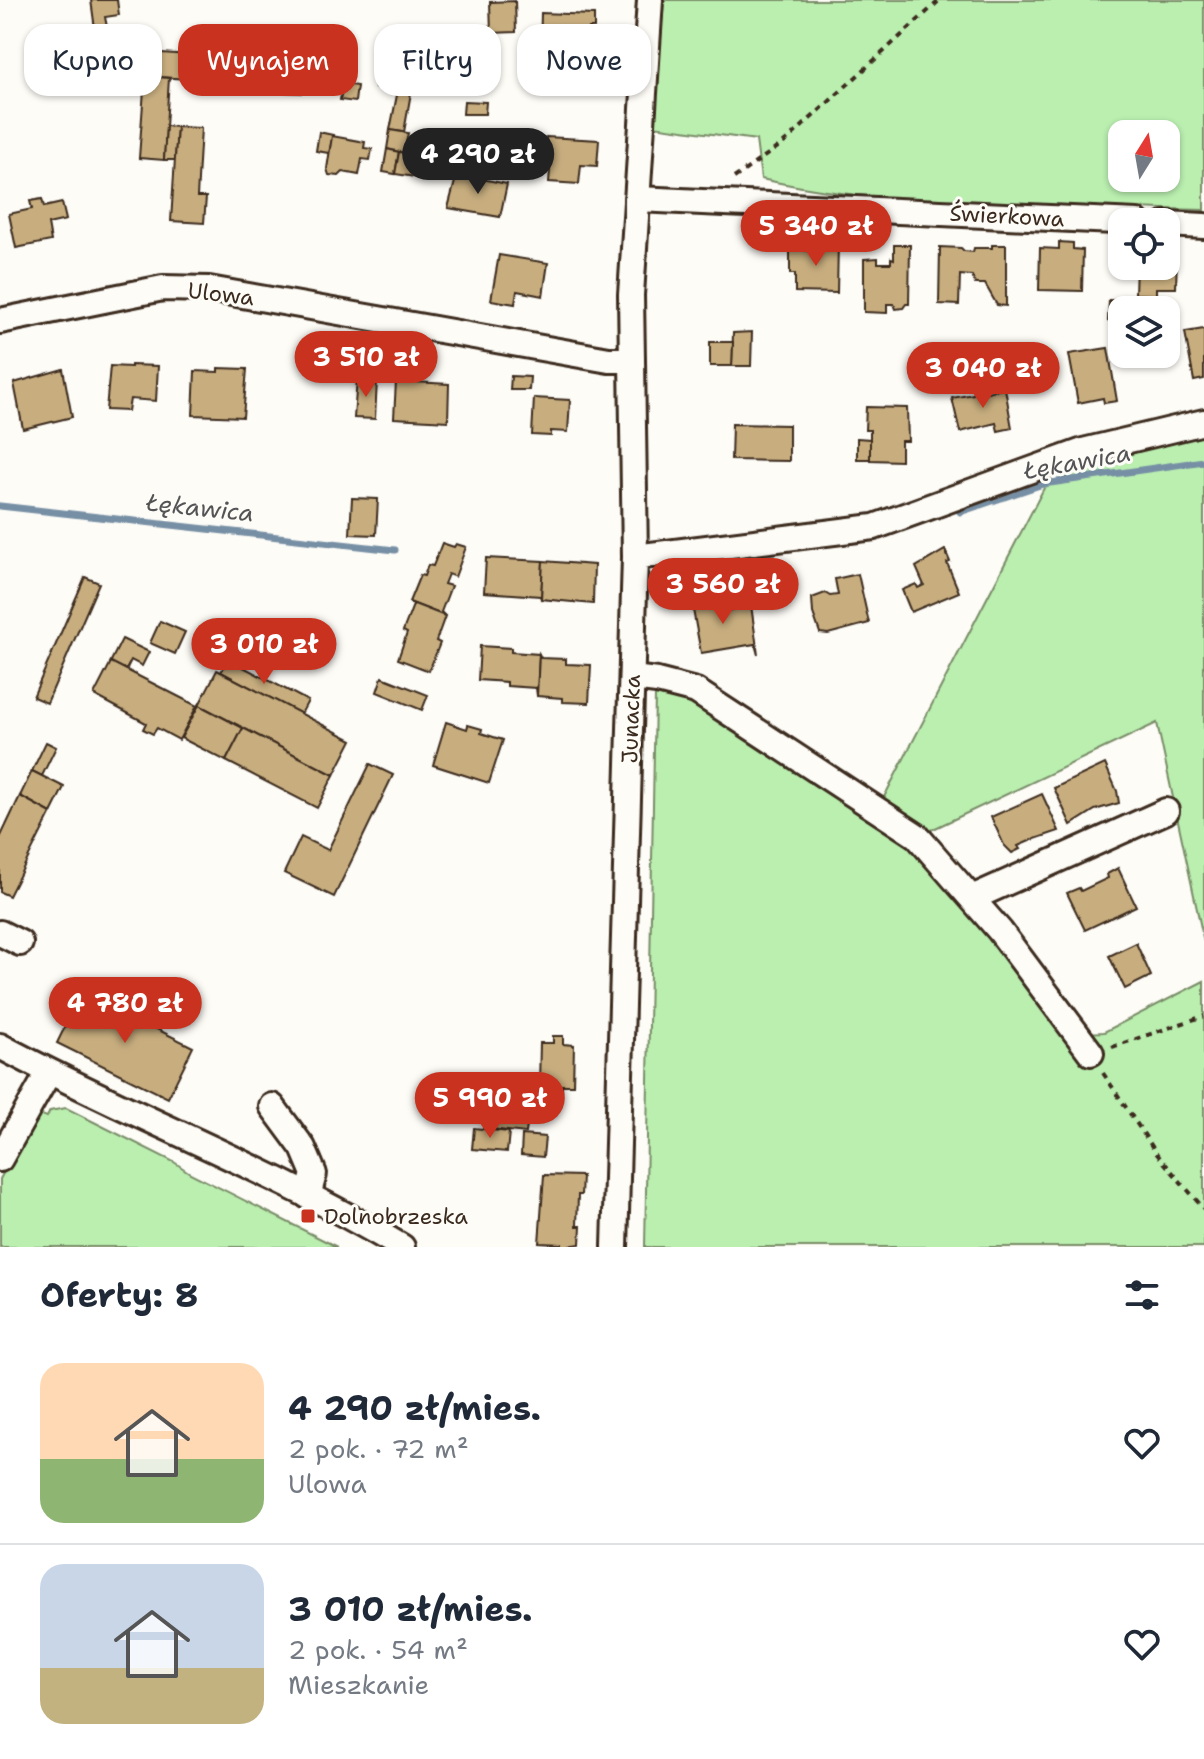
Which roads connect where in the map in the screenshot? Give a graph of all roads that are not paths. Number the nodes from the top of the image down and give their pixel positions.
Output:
1 (650, 0) edge
2 (637, 199) junction
3 (1108, 221) edge
4 (1180, 225) edge
5 (1204, 226) edge
6 (0, 321) edge
7 (631, 360) junction
8 (1204, 422) edge
9 (635, 557) junction
10 (632, 678) junction
11 (1166, 811) dead end
12 (972, 898) junction
13 (0, 1046) edge
14 (1091, 1053) road end
15 (49, 1072) junction
16 (272, 1106) dead end
17 (0, 1159) edge
18 (308, 1196) junction
19 (402, 1247) edge
20 (615, 1247) edge

1 - 2 street, Junacka
2 - 3 street, Świerkowa
2 - 7 street, Junacka
4 - 5 street
6 - 7 street, Ulowa
7 - 9 street, Junacka
8 - 9 street
9 - 10 street, Junacka
10 - 12 street
10 - 20 street, Junacka
11 - 12 street
12 - 14 street
13 - 15 street
15 - 17 street
15 - 18 street
16 - 18 street
18 - 19 street

